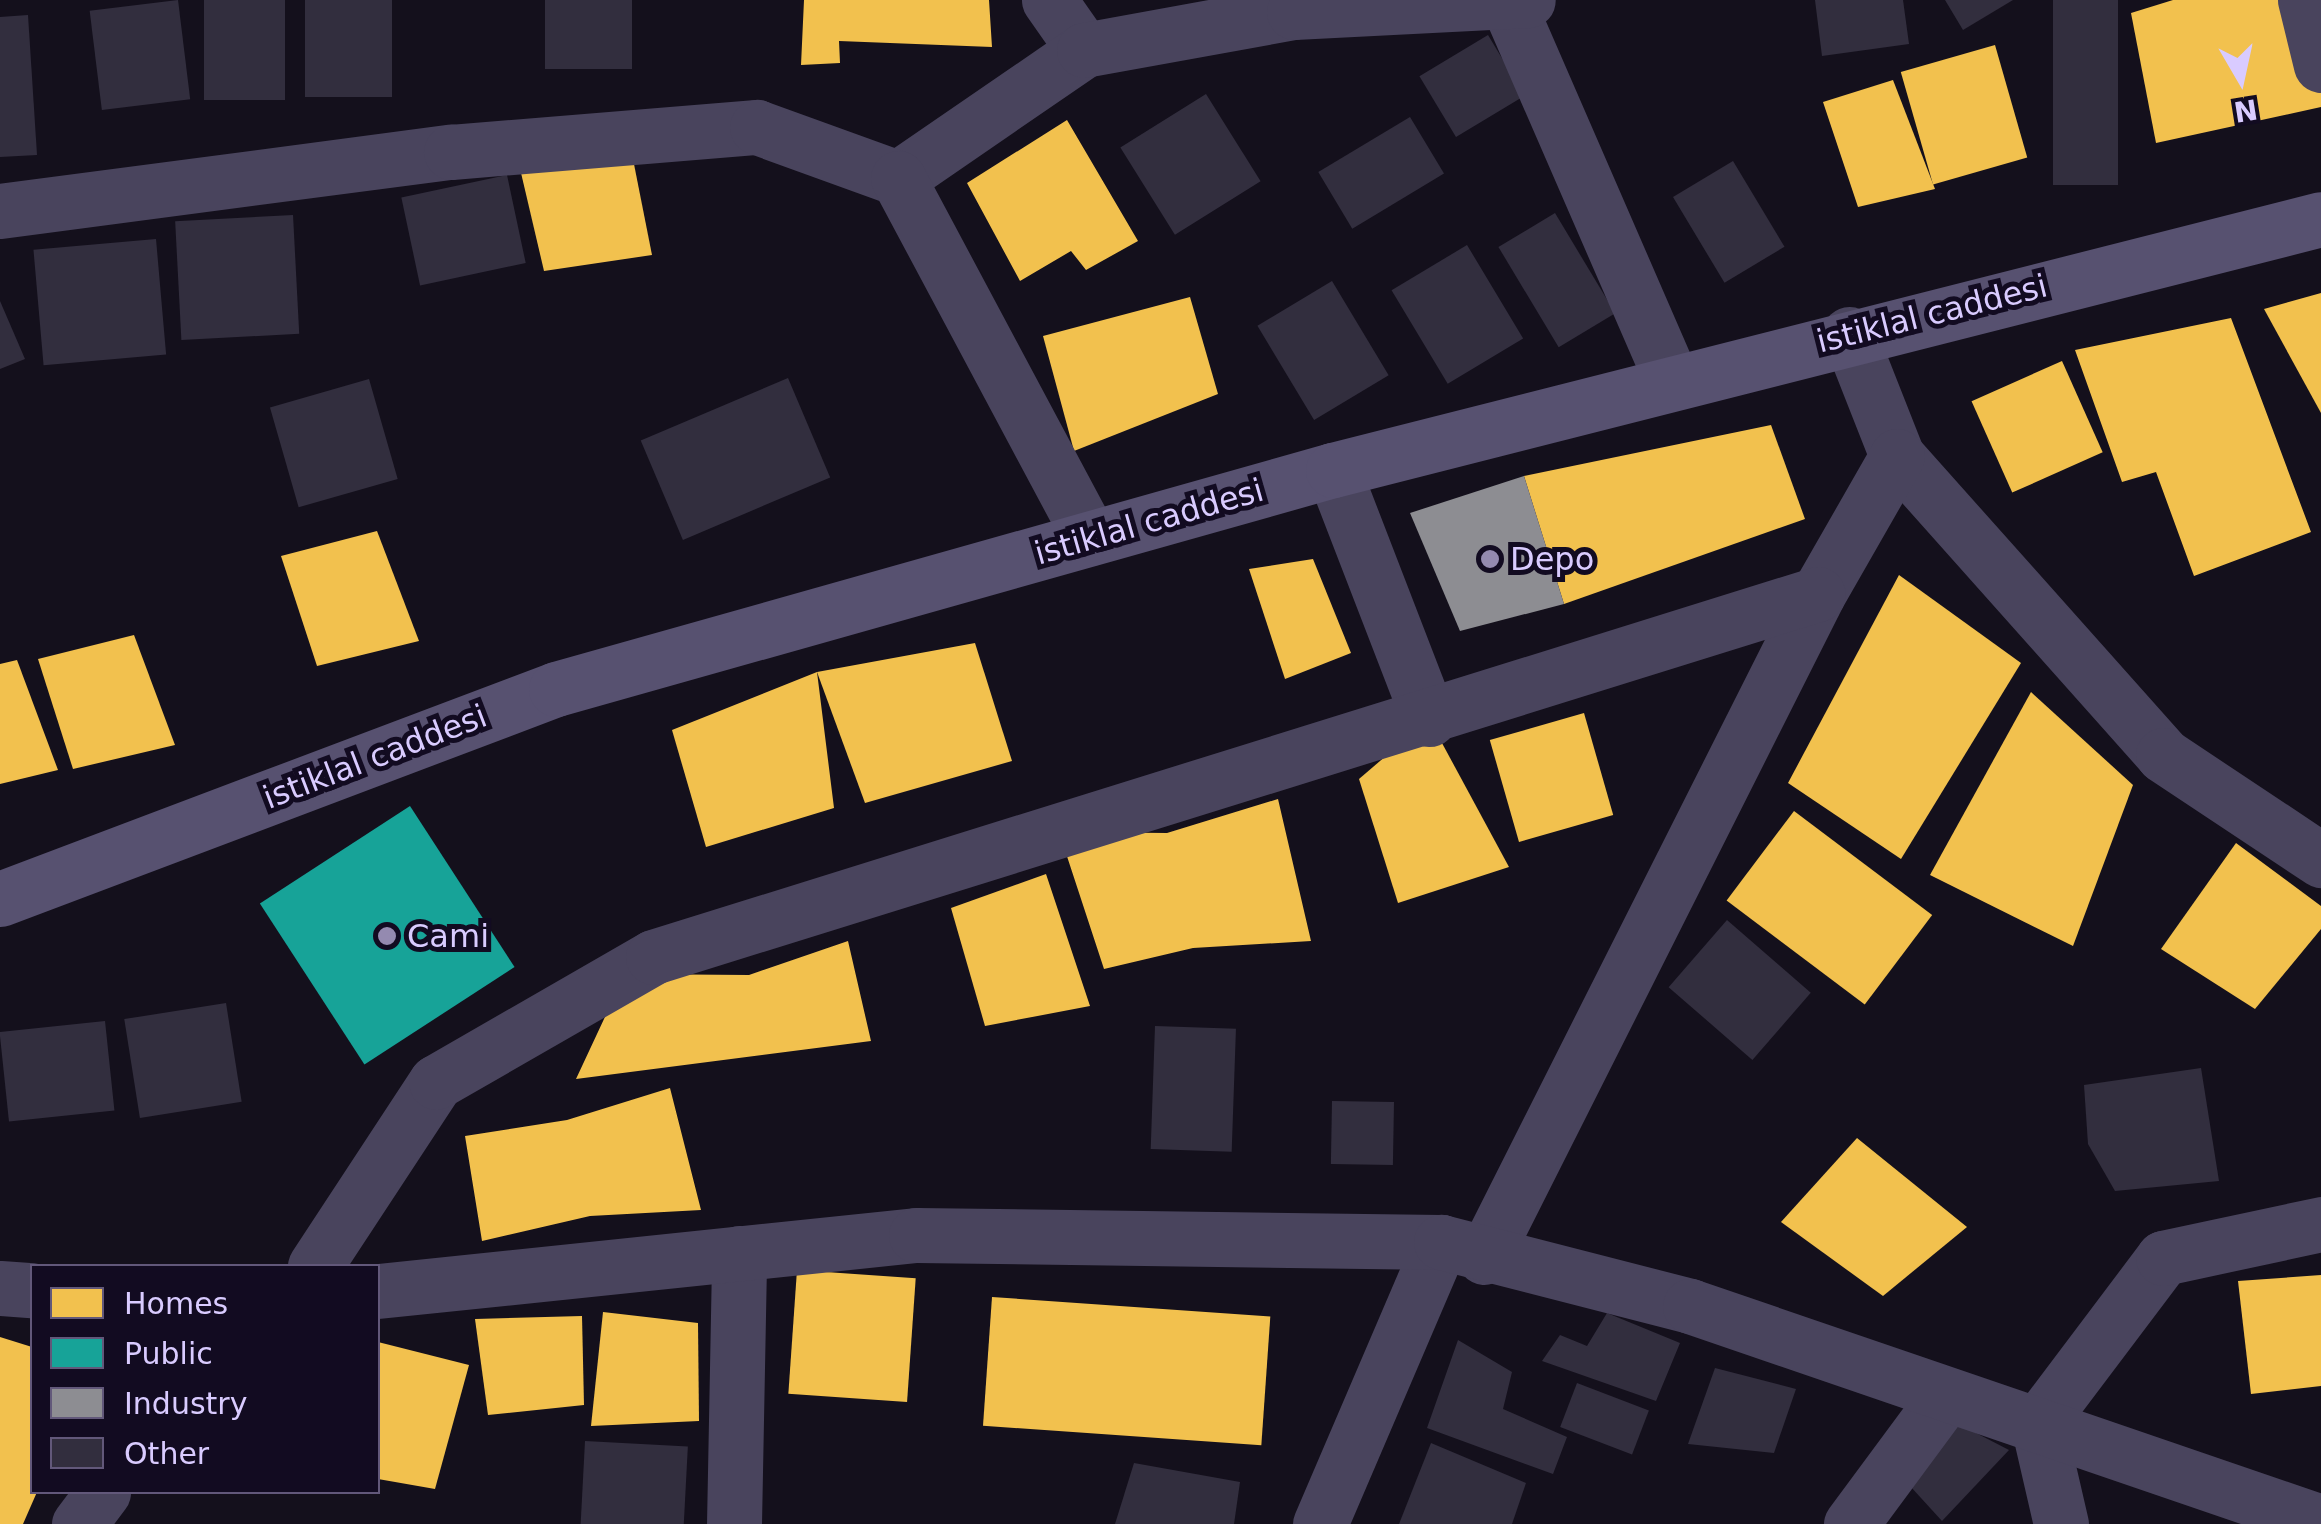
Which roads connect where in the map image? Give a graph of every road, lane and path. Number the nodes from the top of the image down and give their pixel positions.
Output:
1 (1049, 0) edge
2 (2305, 0) edge
3 (1518, 3) edge
4 (1292, 6) edge
5 (1084, 50) junction
6 (2321, 65) edge
7 (898, 178) junction
8 (0, 212) edge
9 (2321, 219) edge
10 (1849, 334) junction
11 (1672, 380) junction
12 (1897, 456) junction
13 (1333, 470) junction
14 (1090, 538) junction
15 (1818, 594) junction
16 (1429, 719) junction
17 (2321, 860) edge
18 (0, 899) edge
19 (2321, 1224) edge
20 (1462, 1250) junction
21 (740, 1253) junction
22 (317, 1264) edge
23 (0, 1288) edge
24 (30, 1290) edge
25 (380, 1290) edge
26 (1945, 1396) junction
27 (2038, 1424) junction
28 (102, 1494) edge
29 (2321, 1522) edge
30 (79, 1524) edge
31 (734, 1524) edge
32 (1320, 1524) edge
33 (1851, 1524) edge
34 (2061, 1524) edge

1 - 5 street
2 - 6 street
3 - 4 street
3 - 11 street
4 - 5 street
5 - 7 street
7 - 8 street
7 - 14 street
9 - 10 main road, istiklal caddesi
10 - 11 main road, istiklal caddesi
10 - 12 street
11 - 13 main road, istiklal caddesi
12 - 15 street
12 - 17 street
13 - 14 main road, istiklal caddesi
13 - 16 street
14 - 18 main road, istiklal caddesi
15 - 16 street
15 - 20 street
16 - 22 street
19 - 27 street
20 - 21 street
20 - 26 street
20 - 32 street
21 - 25 street
21 - 31 street
23 - 24 street
26 - 27 street
26 - 33 street
27 - 29 street
27 - 34 street
28 - 30 street

